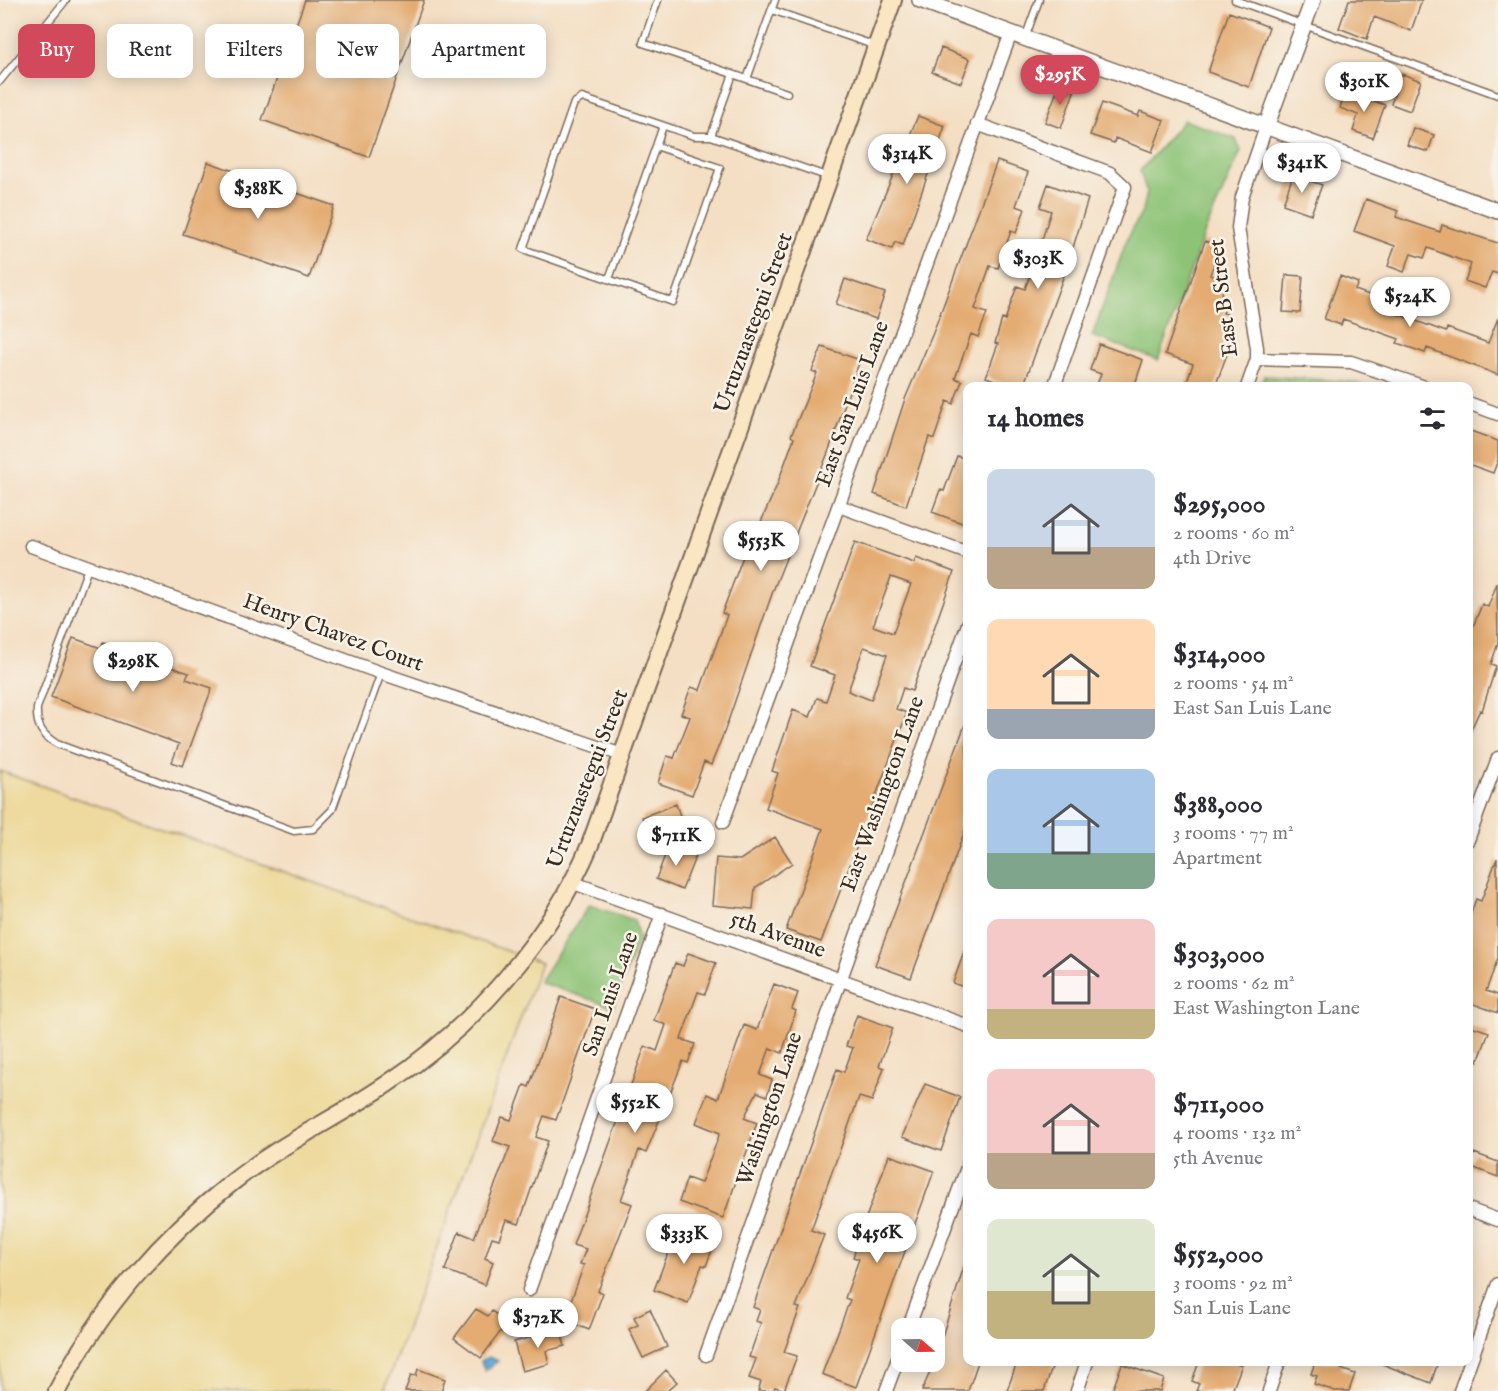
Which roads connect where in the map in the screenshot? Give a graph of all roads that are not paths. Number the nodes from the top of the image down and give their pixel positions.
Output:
1 (66, 0) edge
2 (658, 0) edge
3 (775, 0) edge
4 (893, 0) edge
5 (920, 0) edge
6 (1039, 0) edge
7 (1236, 0) edge
8 (1312, 0) edge
9 (772, 10) junction
10 (1304, 25) junction
11 (1018, 36) junction
12 (877, 46) junction
13 (733, 74) junction
14 (747, 79) junction
15 (0, 81) edge
16 (787, 93) dead end
17 (1498, 95) edge
18 (977, 124) junction
19 (663, 126) junction
20 (1266, 127) junction
21 (711, 136) junction
22 (656, 146) junction
23 (830, 177) junction
24 (1498, 211) edge
25 (609, 279) junction
26 (1257, 359) junction
27 (1056, 382) edge
28 (1249, 382) edge
29 (1410, 382) edge
30 (1473, 405) edge
31 (1498, 414) edge
32 (839, 506) junction
33 (31, 546) dead end
34 (963, 551) edge
35 (88, 567) junction
36 (963, 638) edge
37 (381, 673) junction
38 (622, 755) junction
39 (1498, 758) edge
40 (723, 822) dead end
41 (1473, 826) edge
42 (574, 883) junction
43 (662, 914) junction
44 (838, 980) junction
45 (963, 1024) edge
46 (963, 1179) edge
47 (1473, 1211) edge
48 (1498, 1220) edge
49 (1498, 1284) edge
50 (529, 1290) dead end
51 (912, 1318) edge
52 (1473, 1354) edge
53 (706, 1355) dead end
54 (1086, 1366) edge
55 (1278, 1366) edge
56 (1469, 1366) edge
57 (893, 1372) edge
58 (57, 1391) edge
59 (886, 1391) edge
60 (1077, 1391) edge
61 (1269, 1391) edge
62 (1460, 1391) edge

1 - 15 lane
2 - 13 lane
3 - 9 lane
4 - 12 main road, Urtuzuastegui Street
5 - 11 street
6 - 11 lane
7 - 10 lane
8 - 10 street, East B Street
9 - 12 lane
9 - 14 lane
10 - 17 lane
10 - 20 street, East B Street
11 - 18 street, East San Luis Lane
11 - 20 street
12 - 23 main road, Urtuzuastegui Street
13 - 14 lane
13 - 21 lane
14 - 16 lane
18 - 27 street
18 - 32 street, East San Luis Lane
19 - 21 lane
19 - 22 lane
19 - 25 lane
20 - 24 street
20 - 26 street, East B Street
21 - 23 lane
22 - 25 lane
22 - 25 lane
23 - 38 main road, Urtuzuastegui Street
26 - 28 street, East B Street
26 - 29 street
30 - 31 street
32 - 34 street
32 - 40 street, East San Luis Lane
33 - 35 street, Henry Chavez Court
35 - 37 street, Henry Chavez Court
35 - 37 lane
36 - 44 street, East Washington Lane
37 - 38 street, Henry Chavez Court
38 - 42 main road, Urtuzuastegui Street
39 - 41 street
42 - 43 street, 5th Avenue
42 - 58 main road, Urtuzuastegui Street
43 - 44 street, 5th Avenue
43 - 50 street, San Luis Lane
44 - 45 street, 5th Avenue
44 - 53 street, Washington Lane
46 - 51 street
47 - 48 street
49 - 52 street
54 - 60 street
55 - 61 street
56 - 62 street
57 - 59 street

